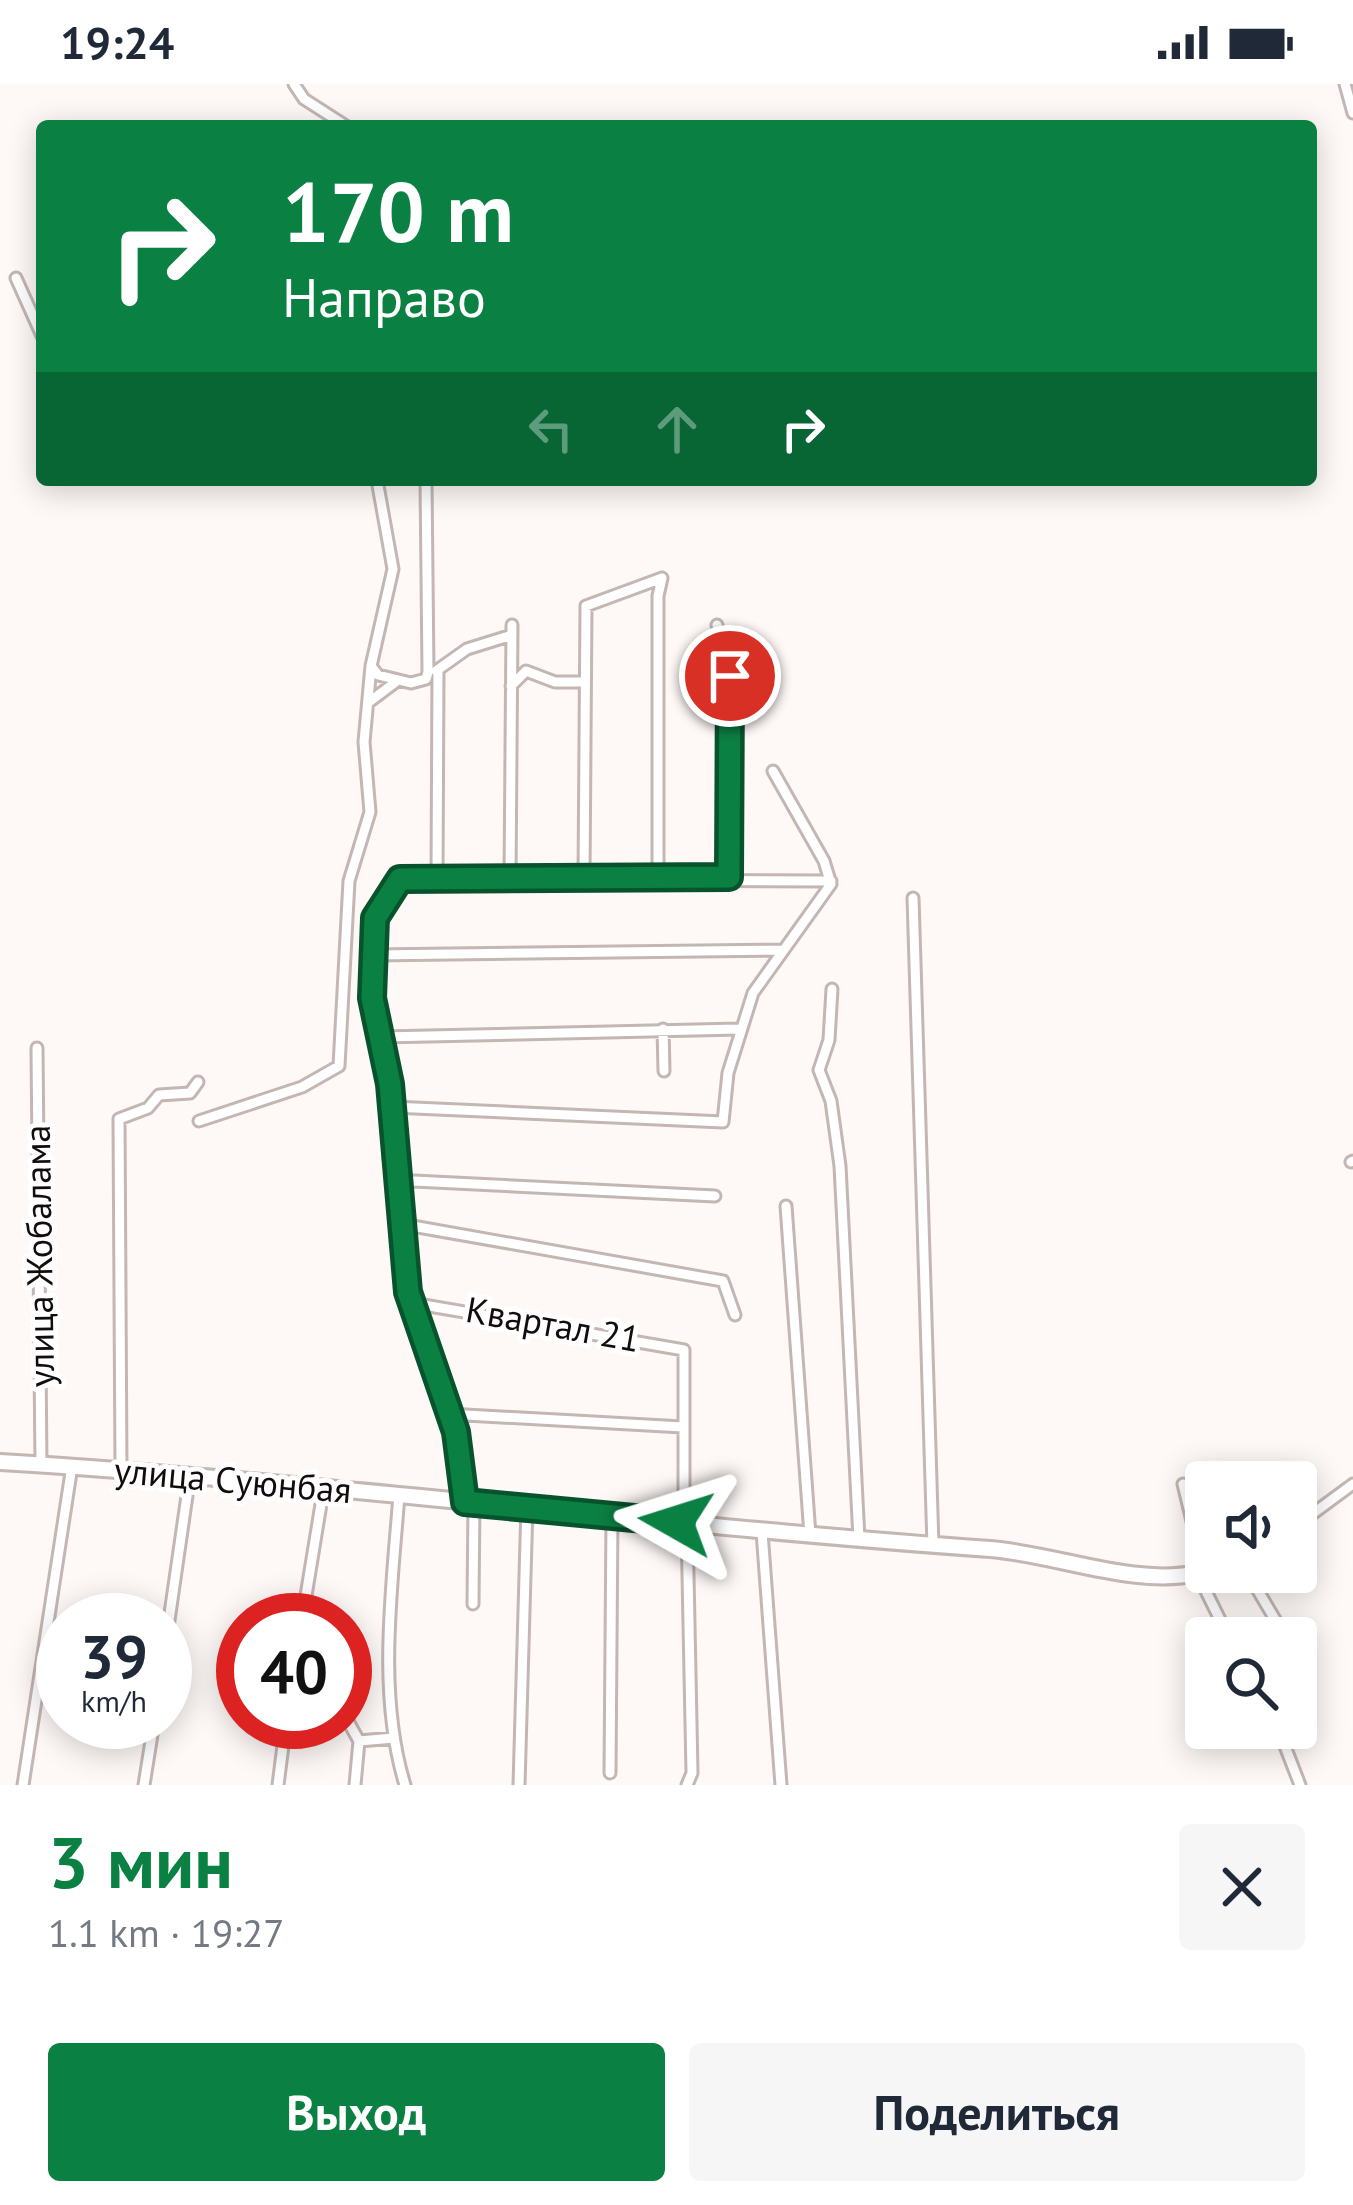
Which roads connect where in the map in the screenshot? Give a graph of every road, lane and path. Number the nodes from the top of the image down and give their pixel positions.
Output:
1 (294, 84) edge
2 (1345, 84) edge
3 (1353, 112) edge
4 (337, 120) edge
5 (16, 278) dead end
6 (36, 322) edge
7 (378, 486) edge
8 (426, 486) edge
9 (717, 625) dead end
10 (371, 666) junction
11 (438, 670) junction
12 (426, 679) junction
13 (397, 681) junction
14 (585, 682) junction
15 (511, 686) junction
16 (369, 702) junction
17 (772, 771) dead end
18 (658, 877) junction
19 (729, 877) junction
20 (584, 878) junction
21 (437, 879) junction
22 (509, 879) junction
23 (831, 880) junction
24 (913, 898) dead end
25 (783, 950) junction
26 (372, 955) junction
27 (832, 989) dead end
28 (663, 1029) junction
29 (740, 1029) junction
30 (647, 1030) junction
31 (382, 1037) junction
32 (37, 1048) dead end
33 (663, 1055) junction
34 (664, 1071) dead end
35 (198, 1082) dead end
36 (392, 1107) junction
37 (199, 1121) dead end
38 (399, 1186) junction
39 (715, 1196) dead end
40 (786, 1206) dead end
41 (401, 1224) junction
42 (412, 1303) junction
43 (735, 1315) dead end
44 (448, 1414) junction
45 (683, 1427) junction
46 (0, 1462) edge
47 (41, 1465) junction
48 (72, 1466) junction
49 (121, 1469) junction
50 (190, 1475) junction
51 (1183, 1484) dead end
52 (1353, 1484) edge
53 (325, 1486) junction
54 (1185, 1493) edge
55 (399, 1495) junction
56 (469, 1502) junction
57 (527, 1506) junction
58 (1317, 1511) edge
59 (612, 1516) junction
60 (681, 1524) junction
61 (762, 1532) junction
62 (810, 1535) junction
63 (860, 1539) junction
64 (932, 1546) junction
65 (1185, 1573) edge
66 (173, 1593) edge
67 (307, 1593) edge
68 (473, 1604) dead end
69 (394, 1738) junction
70 (372, 1740) edge
71 (150, 1749) edge
72 (283, 1749) edge
73 (358, 1749) edge
74 (1286, 1749) edge
75 (610, 1773) dead end
76 (23, 1785) edge
77 (144, 1785) edge
78 (278, 1785) edge
79 (355, 1785) edge
80 (405, 1785) edge
81 (520, 1785) edge
82 (687, 1785) edge
83 (782, 1785) edge
84 (1301, 1785) edge

1 - 4 street
2 - 3 street
5 - 6 street
7 - 10 street
8 - 12 street
9 - 19 street
10 - 13 street
10 - 16 street
11 - 12 street
11 - 15 street
11 - 21 street
12 - 13 street
13 - 16 street
14 - 15 street
14 - 18 street
14 - 20 street
15 - 22 street
16 - 37 street
17 - 23 street
18 - 19 street
18 - 20 street
19 - 23 street
20 - 22 street
21 - 22 street
21 - 26 street
23 - 25 street
24 - 64 street
25 - 26 street
25 - 29 street
26 - 31 street
27 - 63 street
28 - 29 street
28 - 30 street
28 - 33 street
29 - 36 street
30 - 31 street
30 - 33 street
31 - 36 street
32 - 47 street, улица Жобалама
33 - 34 street
35 - 49 street
36 - 38 street
38 - 39 street
38 - 41 street
40 - 62 street
41 - 42 street
41 - 43 street
42 - 44 street
42 - 45 street, Квартал 21
44 - 45 street
44 - 56 street
45 - 60 street
46 - 47 street, улица Суюнбая
47 - 48 street, улица Суюнбая
48 - 49 street, улица Суюнбая
48 - 76 street
49 - 50 street, улица Суюнбая
50 - 53 street, улица Суюнбая
50 - 66 street
51 - 54 street
52 - 58 street
53 - 55 street, улица Суюнбая
53 - 67 street
55 - 56 street, улица Суюнбая
55 - 69 street
56 - 57 street, улица Суюнбая
56 - 68 street
57 - 59 street, улица Суюнбая
57 - 81 street
59 - 60 street, улица Суюнбая
59 - 75 street
60 - 61 street, улица Суюнбая
60 - 82 street
61 - 62 street
61 - 83 street
62 - 63 street
63 - 64 street
64 - 65 street
69 - 70 street
69 - 80 street
71 - 77 street
72 - 78 street
73 - 79 street
74 - 84 street

